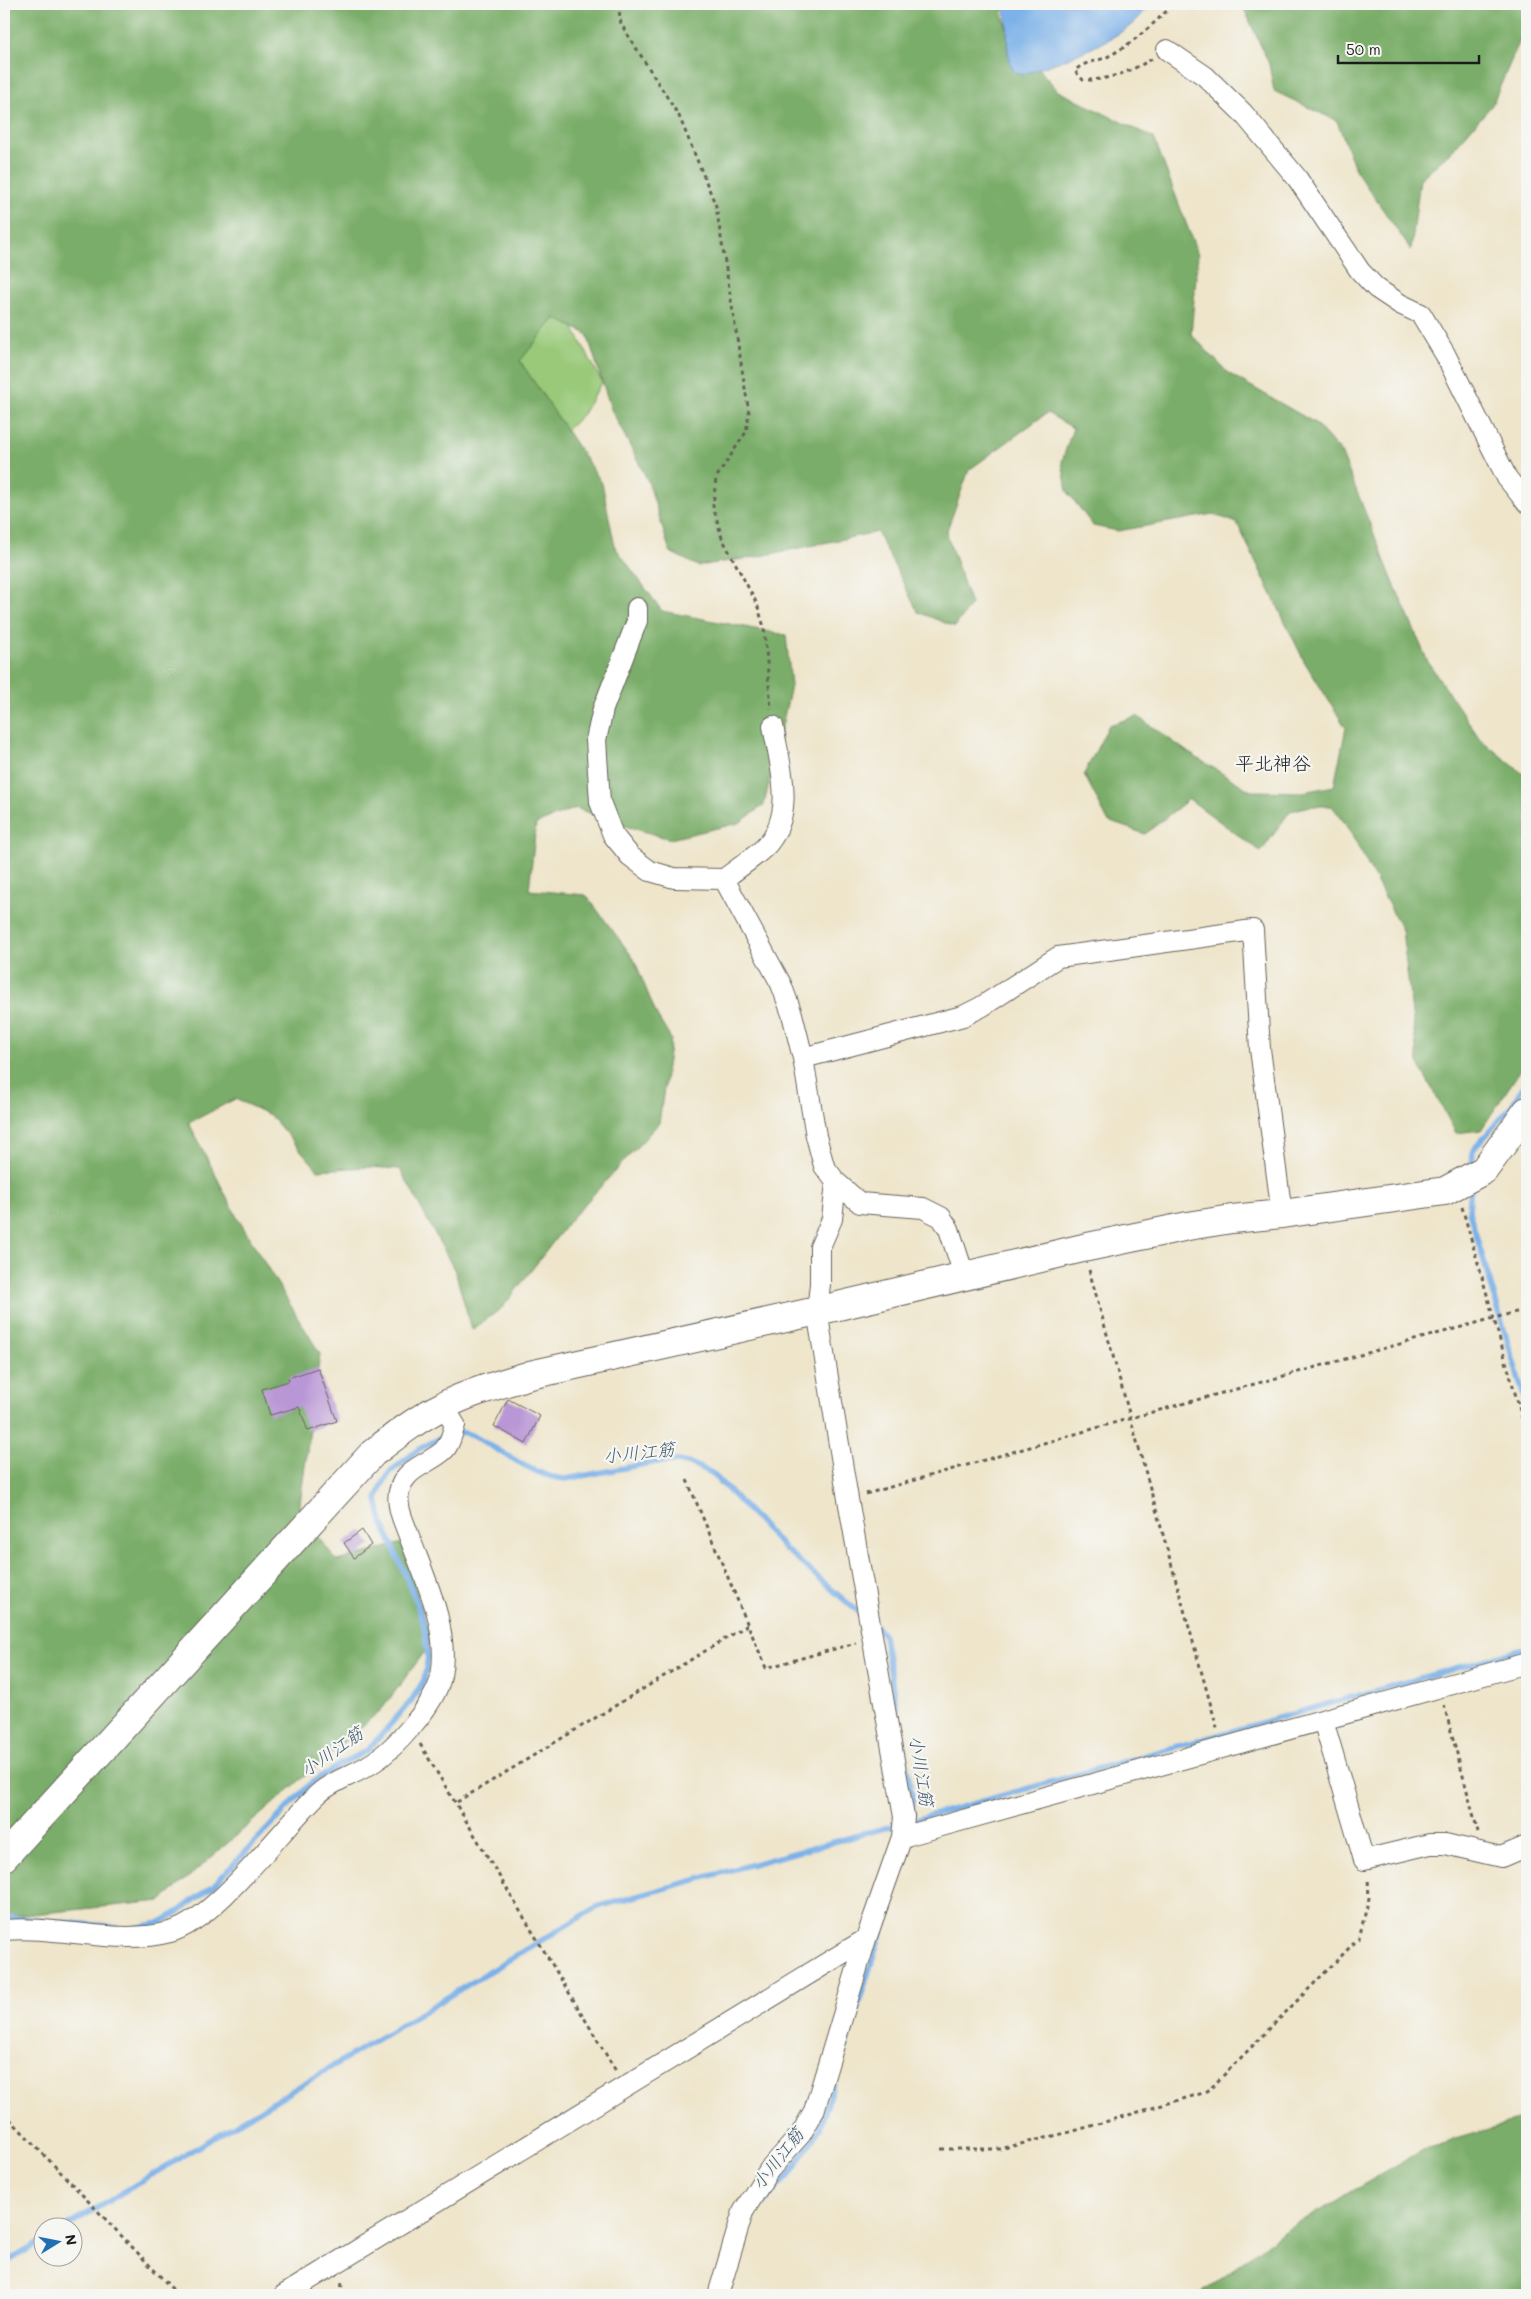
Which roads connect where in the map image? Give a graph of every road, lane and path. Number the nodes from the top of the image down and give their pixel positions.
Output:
1 (618, 4) edge
2 (1174, 4) edge
3 (1168, 50) joint
4 (1527, 503) edge
5 (637, 608) dead end
6 (773, 726) joint
7 (724, 879) junction
8 (803, 1058) junction
9 (1527, 1111) edge
10 (836, 1182) junction
11 (1456, 1187) junction
12 (1282, 1214) junction
13 (1083, 1248) junction
14 (964, 1275) junction
15 (1527, 1309) edge
16 (817, 1311) junction
17 (1493, 1318) junction
18 (449, 1415) junction
19 (1131, 1418) junction
20 (1527, 1435) edge
21 (688, 1480) dead end
22 (848, 1499) junction
23 (748, 1625) junction
24 (872, 1634) junction
25 (1527, 1663) edge
26 (1439, 1688) junction
27 (1323, 1720) junction
28 (410, 1726) junction
29 (1217, 1726) dead end
30 (457, 1802) junction
31 (907, 1830) junction
32 (1527, 1846) edge
33 (1484, 1854) junction
34 (4, 1857) edge
35 (1364, 1860) junction
36 (4, 1930) edge
37 (866, 1940) junction
38 (626, 2088) junction
39 (4, 2113) edge
40 (941, 2149) dead end
41 (178, 2295) edge
42 (284, 2295) edge
43 (718, 2295) edge

1 - 6 path
2 - 3 path
3 - 4 street
5 - 7 street
6 - 7 street
7 - 8 street
8 - 10 street
8 - 12 street
9 - 11 street
10 - 14 street
10 - 16 street
11 - 12 street
11 - 17 path
12 - 13 street
13 - 14 street
13 - 19 path
14 - 16 street
15 - 17 path
16 - 18 street
16 - 22 street
17 - 19 path
17 - 20 path
18 - 28 street
18 - 34 street
19 - 22 path
19 - 29 path
21 - 23 path
22 - 24 street
23 - 24 path
23 - 30 path
24 - 31 street
25 - 26 street
26 - 27 street
26 - 33 path
27 - 31 street
27 - 35 street
28 - 30 path
28 - 36 street
30 - 38 path
31 - 37 street
32 - 33 street
33 - 35 street
35 - 40 path
37 - 38 street
37 - 43 street
38 - 42 street
39 - 41 path

